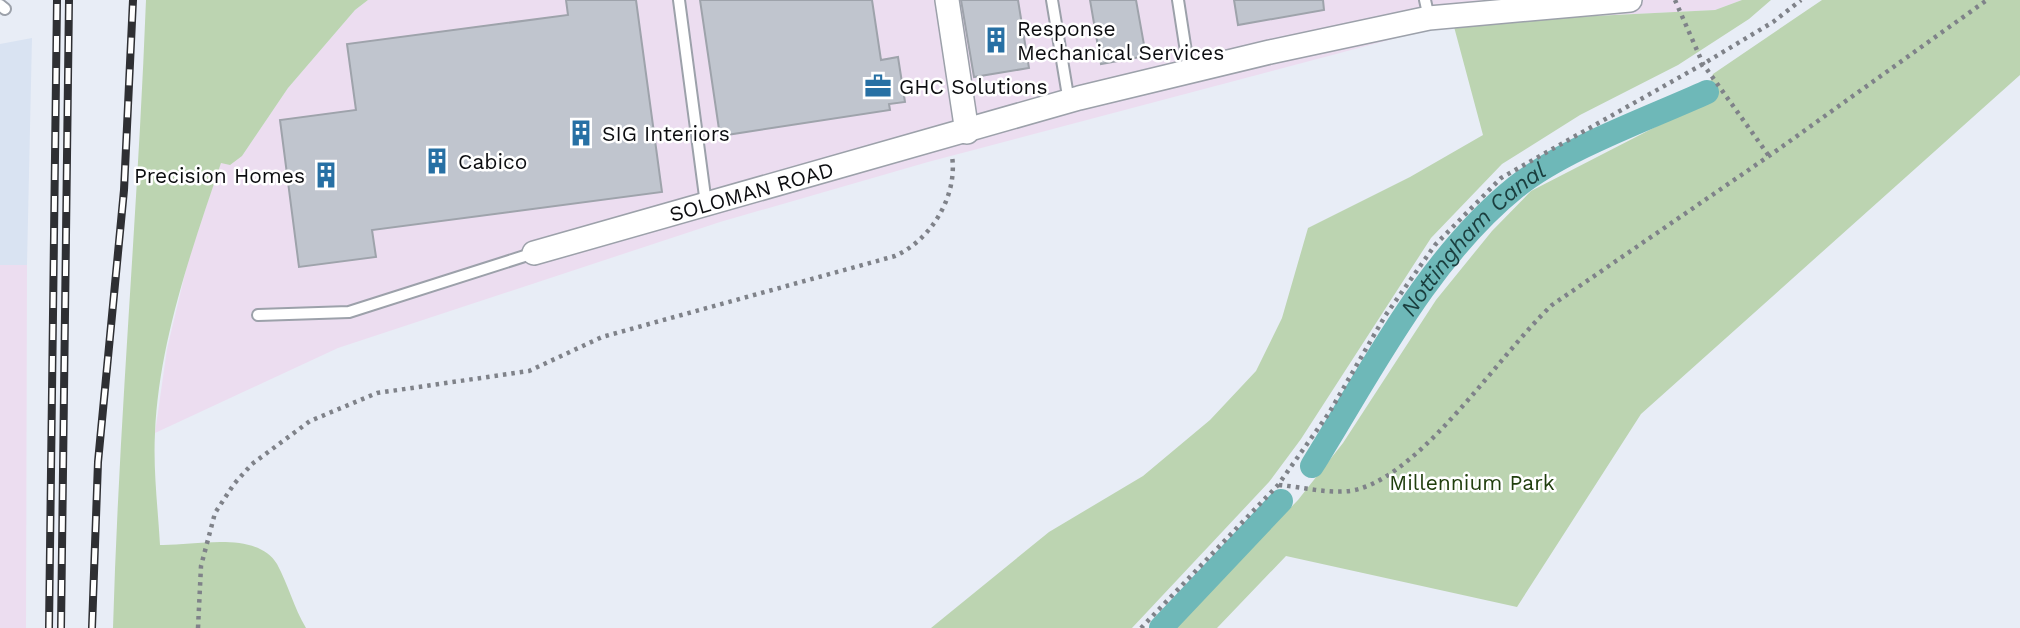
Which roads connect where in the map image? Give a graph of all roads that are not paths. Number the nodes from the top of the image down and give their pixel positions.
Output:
1 (679, 0) edge
2 (947, 0) edge
3 (1052, 0) edge
4 (1178, 0) edge
5 (1630, 0) edge
6 (1563, 3) edge
7 (1427, 9) edge
8 (1189, 71) junction
9 (1069, 102) junction
10 (958, 135) junction
11 (706, 204) junction
12 (534, 253) joint
13 (258, 315) dead end

1 - 11 lane
2 - 10 street
3 - 9 lane
4 - 8 lane
5 - 6 street, SOLOMAN ROAD
6 - 7 street, SOLOMAN ROAD
7 - 8 street, SOLOMAN ROAD
8 - 9 street, SOLOMAN ROAD
9 - 10 street, SOLOMAN ROAD
10 - 11 street, SOLOMAN ROAD
11 - 12 street, SOLOMAN ROAD
12 - 13 lane

